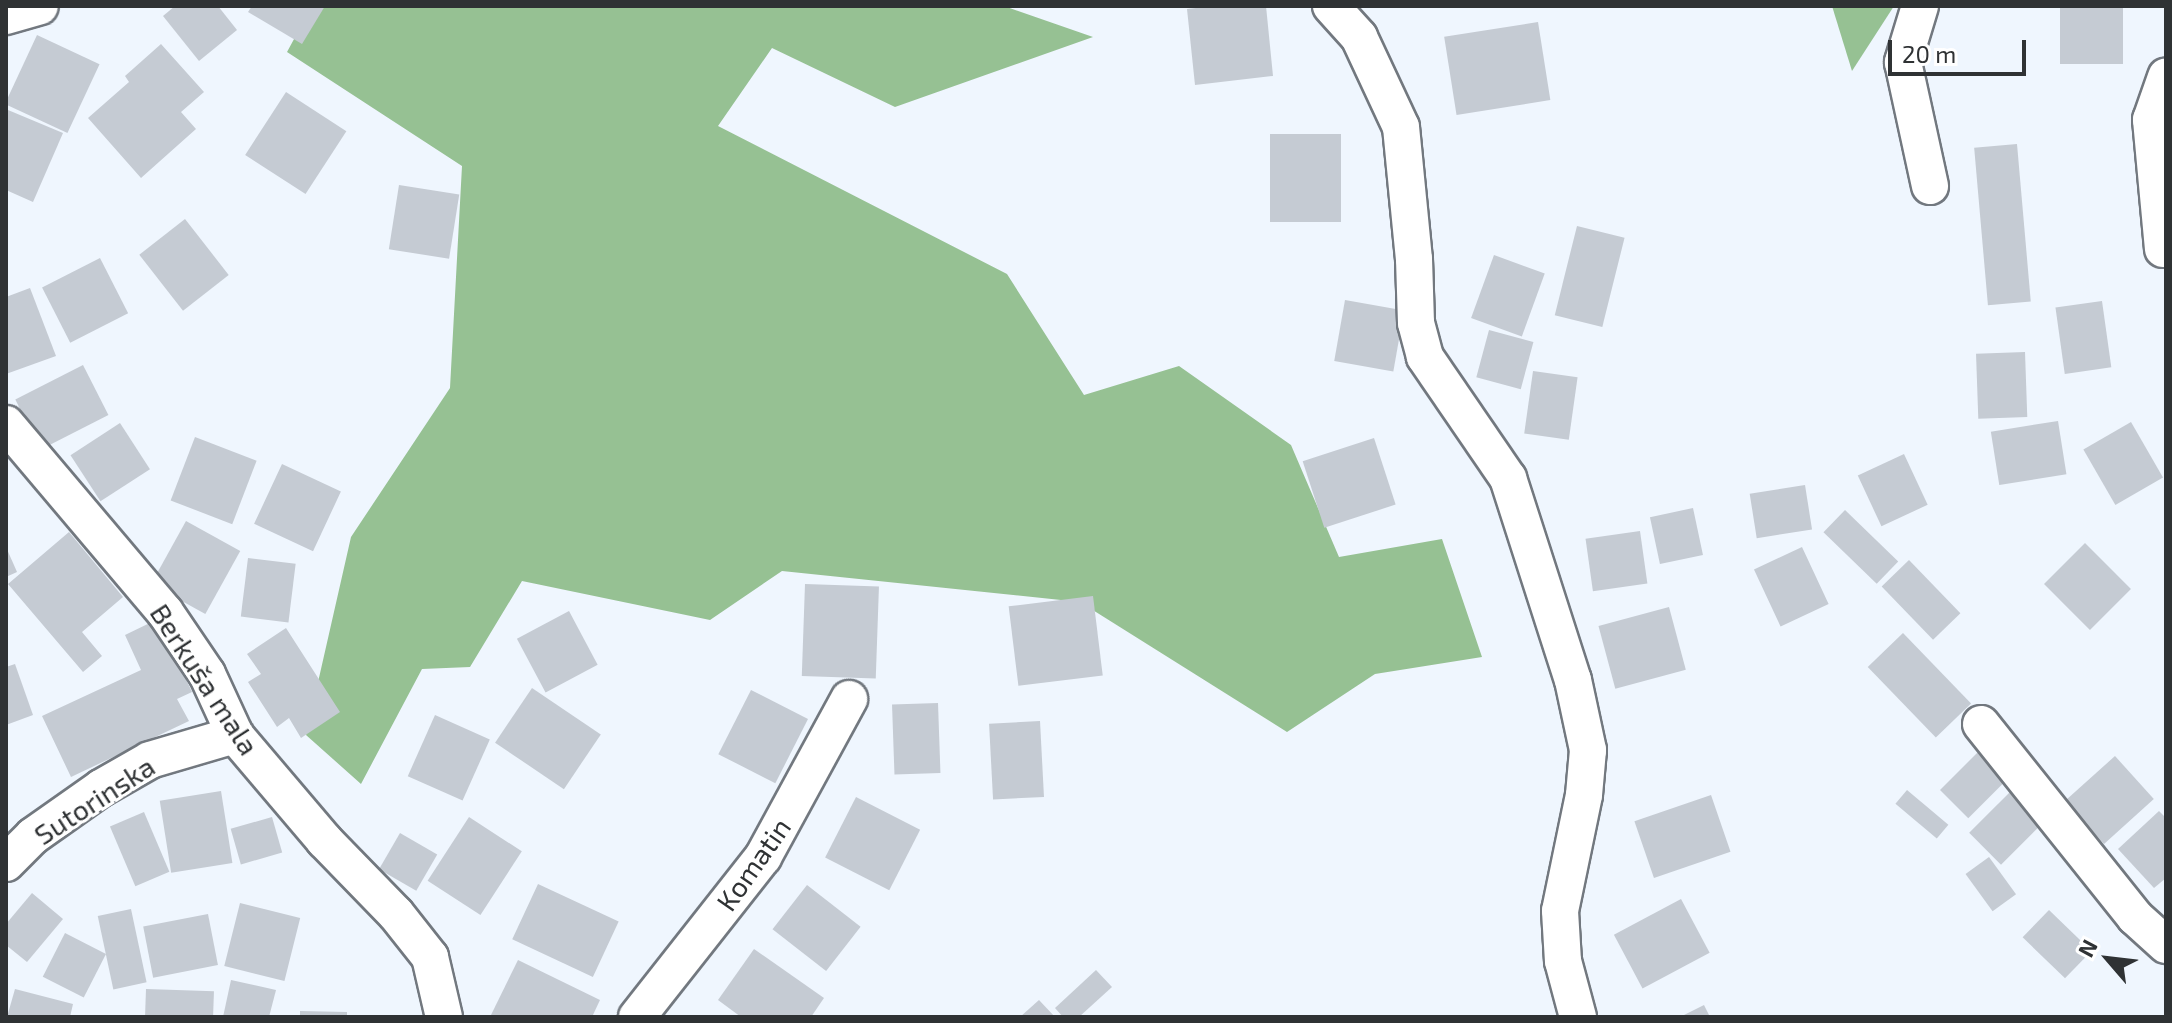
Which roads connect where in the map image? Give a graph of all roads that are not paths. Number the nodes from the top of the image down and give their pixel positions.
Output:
1 (40, 6) edge
2 (1331, 6) edge
3 (1920, 6) edge
4 (6, 16) edge
5 (2166, 77) edge
6 (1930, 186) dead end
7 (2163, 249) dead end
8 (6, 424) edge
9 (849, 699) dead end
10 (1981, 724) dead end
11 (235, 735) junction
12 (6, 863) edge
13 (2166, 945) edge
14 (444, 1017) edge
15 (637, 1017) edge
16 (1578, 1017) edge

1 - 4 street
2 - 16 street
3 - 6 street
5 - 7 street
8 - 11 street, Berkuša mala
9 - 15 street, Komatin
10 - 13 street
11 - 12 street, Sutorinska
11 - 14 street, Berkuša mala

